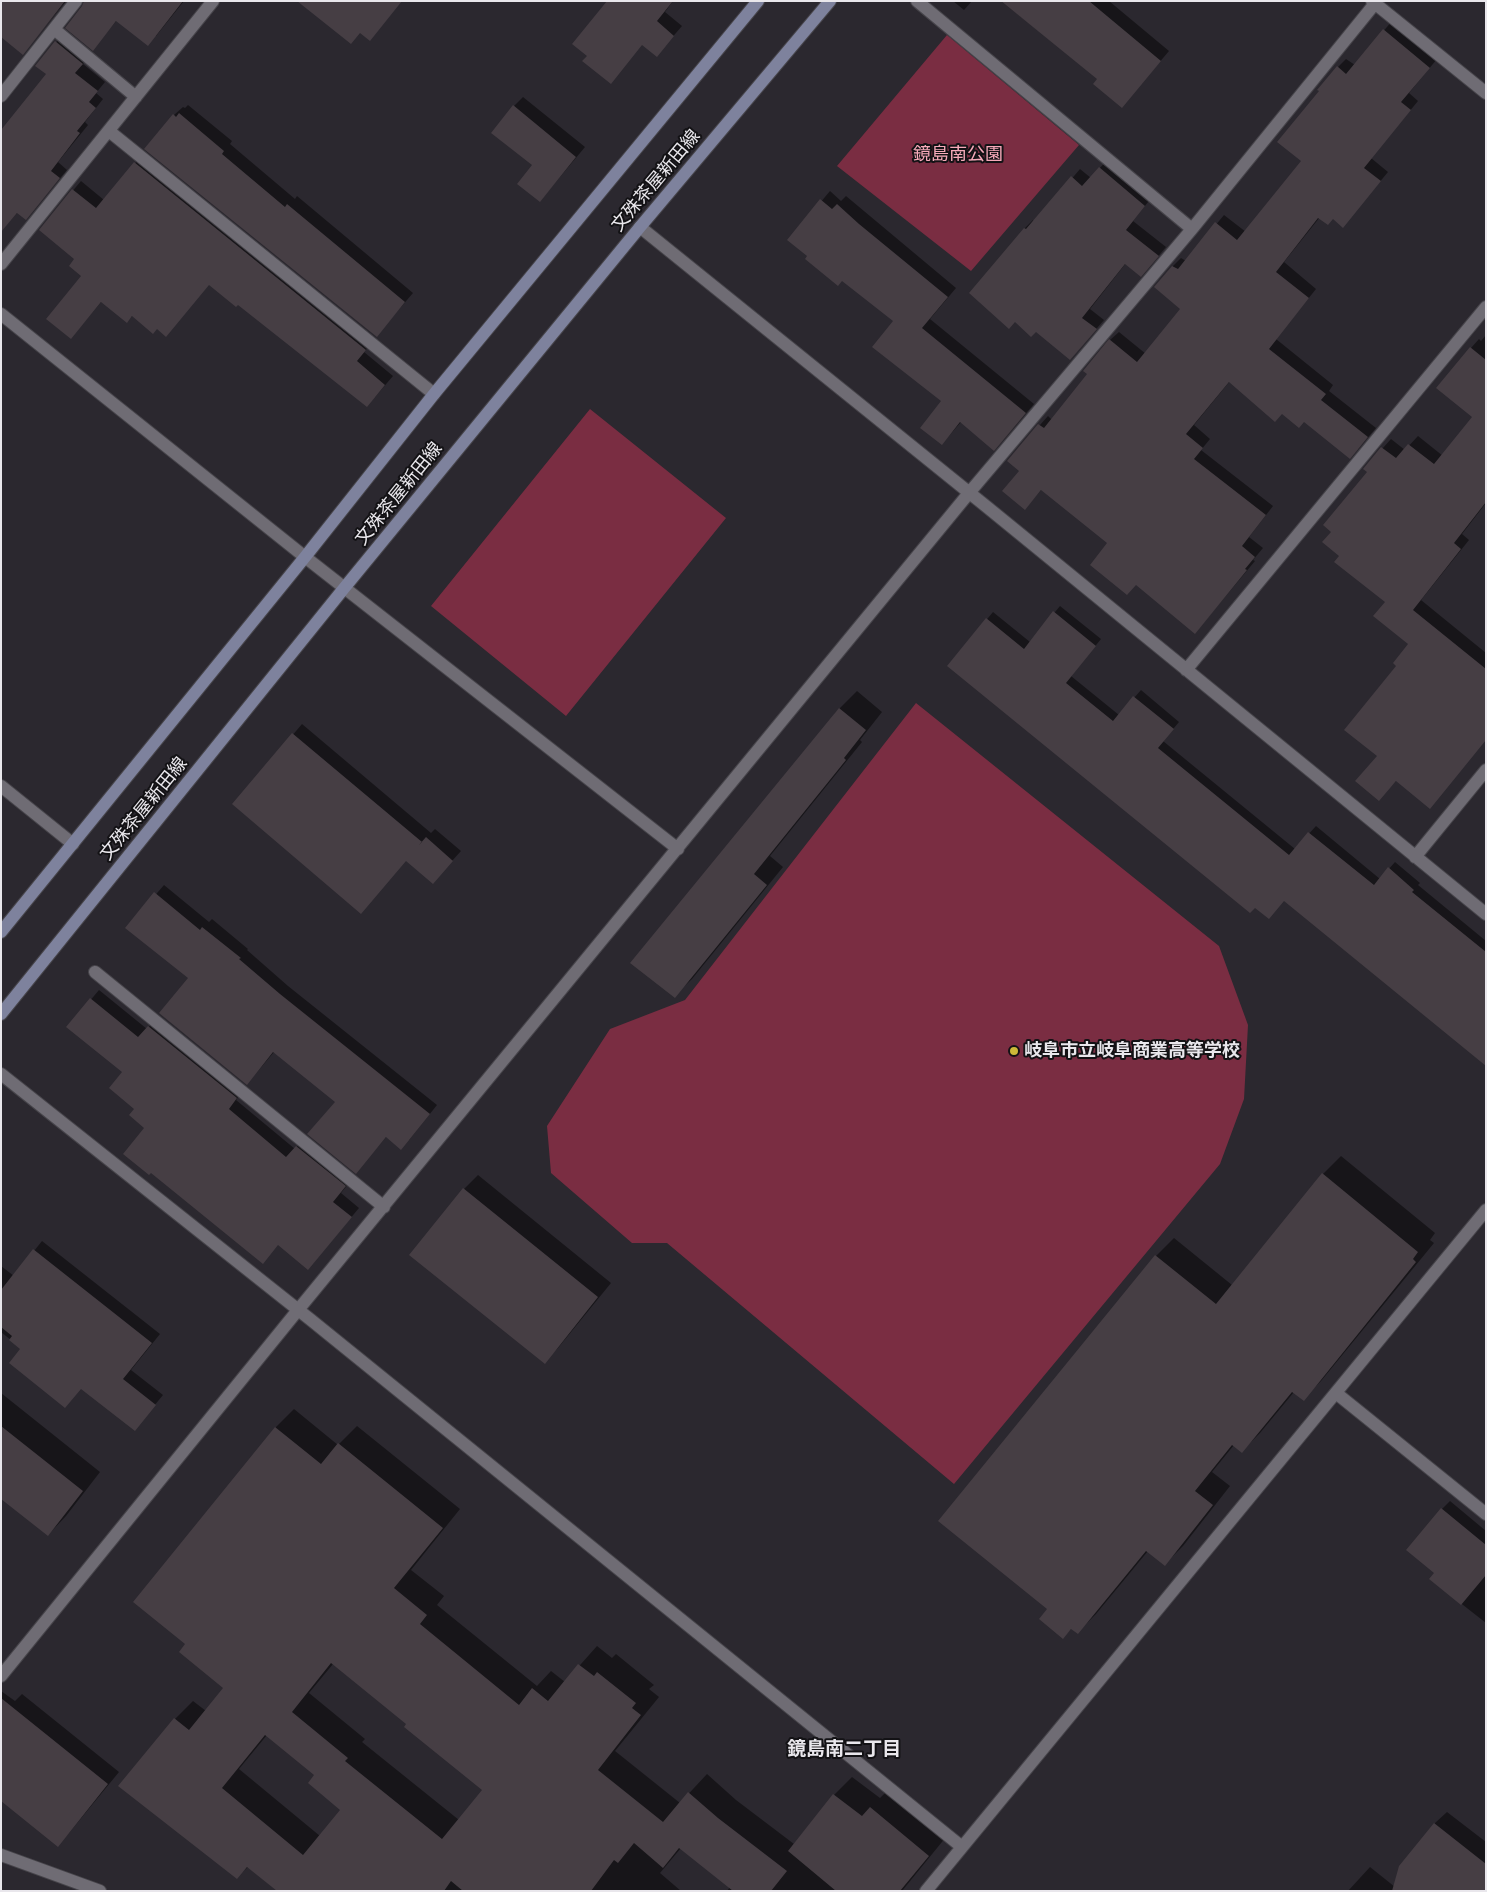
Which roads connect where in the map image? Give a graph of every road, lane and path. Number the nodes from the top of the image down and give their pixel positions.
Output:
1 (76, 1) edge
2 (212, 1) edge
3 (758, 1) edge
4 (830, 1) edge
5 (916, 1) edge
6 (1375, 2) edge
7 (54, 30) junction
8 (1486, 93) edge
9 (1, 96) edge
10 (136, 96) junction
11 (109, 131) junction
12 (640, 227) junction
13 (1192, 229) junction
14 (1, 264) edge
15 (1486, 308) edge
16 (1, 314) edge
17 (434, 394) junction
18 (969, 493) junction
19 (305, 556) junction
20 (345, 587) junction
21 (1186, 670) junction
22 (1486, 770) edge
23 (1, 786) edge
24 (73, 844) junction
25 (678, 849) junction
26 (1415, 857) junction
27 (1486, 914) edge
28 (1, 932) edge
29 (95, 972) dead end
30 (1, 1014) edge
31 (1, 1074) edge
32 (384, 1207) junction
33 (1486, 1210) edge
34 (298, 1310) junction
35 (1336, 1393) junction
36 (1486, 1514) edge
37 (1, 1676) edge
38 (962, 1847) junction
39 (1, 1855) edge
40 (100, 1891) edge
41 (926, 1891) edge

1 - 7 street
2 - 10 street
3 - 17 main road, 文殊茶屋新田線
4 - 12 main road, 文殊茶屋新田線
5 - 13 street
6 - 8 street
6 - 13 street
7 - 9 street
7 - 10 street
10 - 11 street
11 - 14 street
11 - 17 street
12 - 18 street
12 - 20 main road, 文殊茶屋新田線
13 - 18 street
15 - 21 street
16 - 19 street
17 - 19 main road, 文殊茶屋新田線
18 - 21 street
18 - 25 street
19 - 20 street
19 - 24 main road, 文殊茶屋新田線
20 - 25 street
20 - 30 main road, 文殊茶屋新田線
21 - 26 street
22 - 26 street
23 - 24 street
24 - 28 main road, 文殊茶屋新田線
25 - 32 street
26 - 27 street
29 - 32 street
31 - 34 street
32 - 34 street
33 - 35 street
34 - 37 street
34 - 38 street
35 - 36 street
35 - 38 street
38 - 41 street
39 - 40 street

